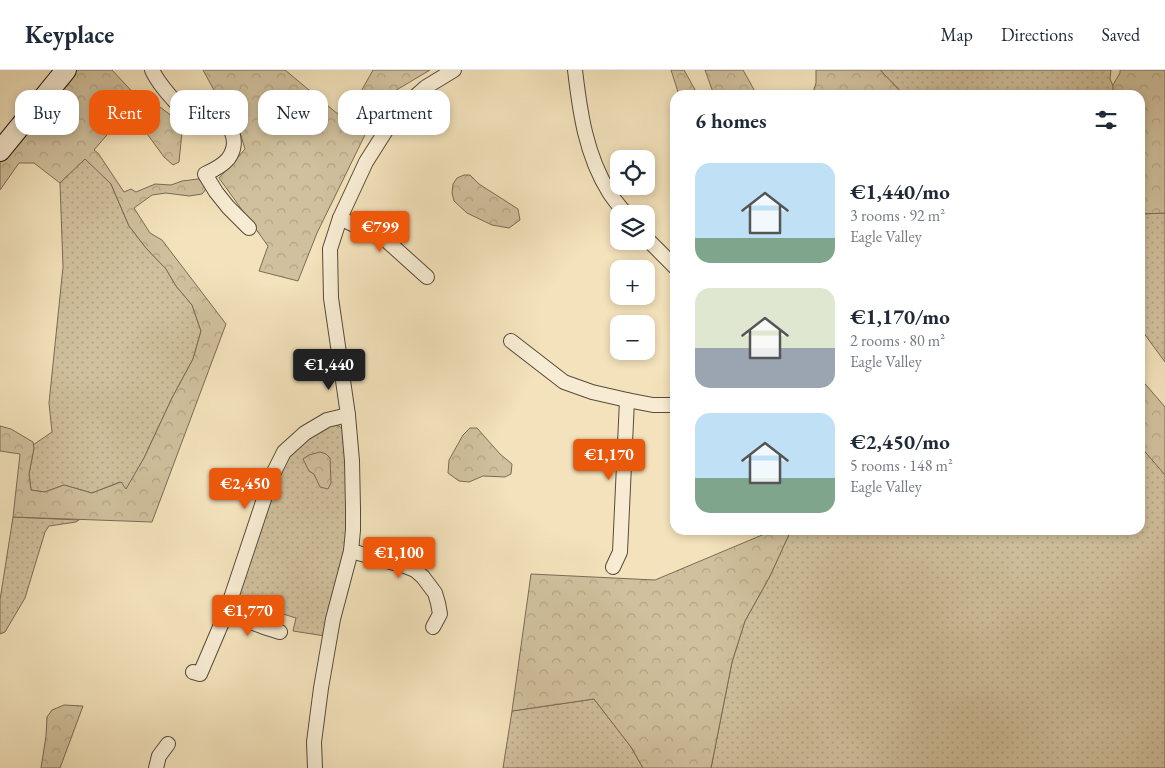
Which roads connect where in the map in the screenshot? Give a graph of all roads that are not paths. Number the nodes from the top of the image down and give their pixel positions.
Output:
1 (66, 70) edge
2 (152, 70) edge
3 (454, 70) edge
4 (575, 70) edge
5 (0, 150) edge
6 (619, 205) edge
7 (340, 218) junction
8 (249, 228) dead end
9 (655, 247) edge
10 (670, 262) edge
11 (427, 277) dead end
12 (511, 341) dead end
13 (627, 400) junction
14 (670, 405) edge
15 (348, 415) junction
16 (351, 552) junction
17 (613, 567) dead end
18 (226, 613) junction
19 (433, 627) dead end
20 (280, 632) dead end
21 (193, 672) dead end
22 (168, 744) dead end
23 (156, 768) edge
24 (314, 768) edge

1 - 5 street
2 - 8 street
3 - 7 street
4 - 6 street
7 - 11 street
7 - 15 street
9 - 10 street
12 - 13 street
13 - 14 street
13 - 17 street
15 - 16 street
15 - 18 street
16 - 19 street
16 - 24 street
18 - 20 street
18 - 21 street
22 - 23 street

